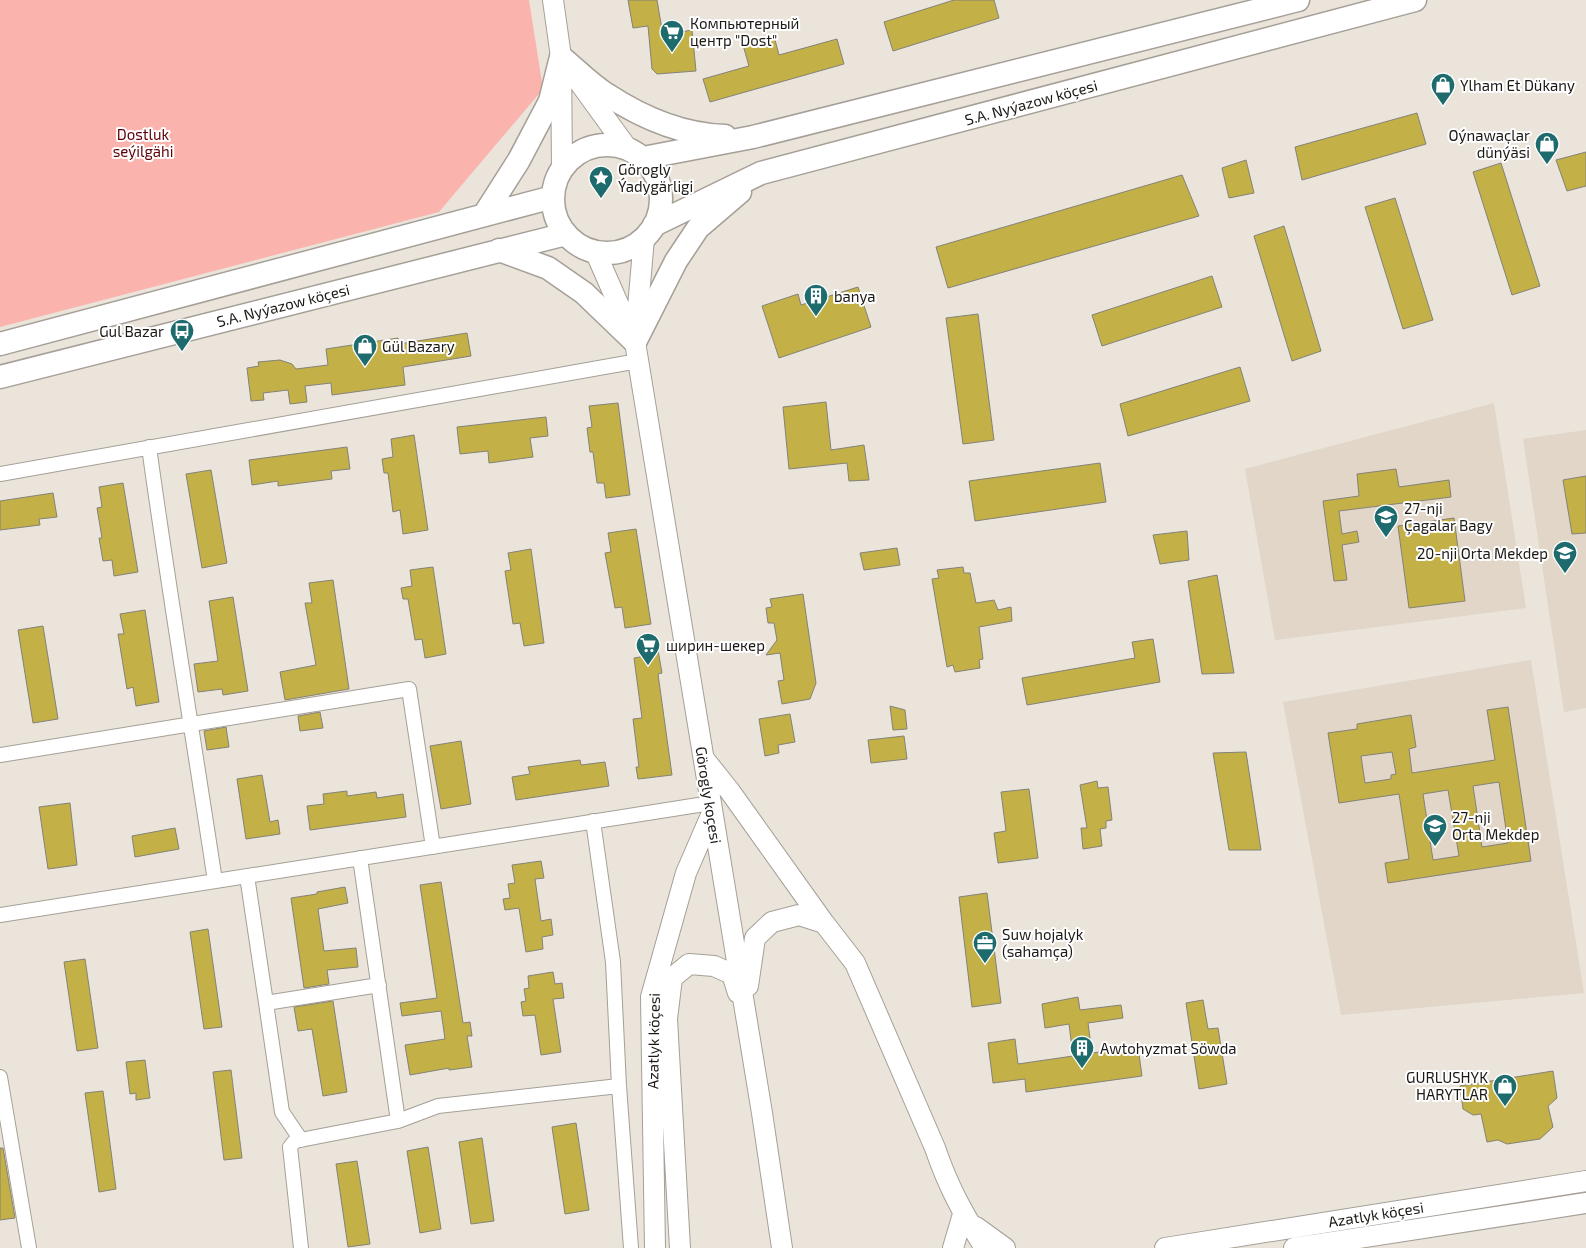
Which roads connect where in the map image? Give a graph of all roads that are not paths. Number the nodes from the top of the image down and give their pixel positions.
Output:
1 (552, 0) edge
2 (1298, 0) edge
3 (1415, 0) edge
4 (561, 57) junction
5 (753, 137) junction
6 (635, 153) junction
7 (562, 168) junction
8 (761, 173) junction
9 (553, 196) junction
10 (484, 215) junction
11 (649, 231) junction
12 (566, 234) junction
13 (500, 250) junction
14 (595, 251) junction
15 (0, 344) edge
16 (637, 351) junction
17 (0, 377) edge
18 (148, 448) junction
19 (0, 474) edge
20 (192, 724) junction
21 (0, 755) edge
22 (704, 758) junction
23 (712, 808) junction
24 (593, 821) junction
25 (433, 847) junction
26 (360, 858) junction
27 (247, 876) junction
28 (215, 881) junction
29 (0, 915) edge
30 (824, 923) junction
31 (379, 986) junction
32 (266, 1003) junction
33 (746, 1013) junction
34 (0, 1077) edge
35 (619, 1086) junction
36 (398, 1121) junction
37 (301, 1140) junction
38 (1586, 1181) edge
39 (1586, 1202) edge
40 (963, 1214) junction
41 (679, 1240) edge
42 (29, 1248) edge
43 (301, 1248) edge
44 (632, 1248) edge
45 (655, 1248) edge
46 (782, 1248) edge
47 (953, 1248) edge
48 (985, 1248) edge
49 (1004, 1248) edge
50 (1165, 1248) edge
51 (1294, 1248) edge

1 - 4 street
2 - 5 main road
3 - 8 main road, S.A. Nyýazow köçesi
4 - 5 main road
4 - 6 street
4 - 7 street
4 - 10 main road
5 - 6 main road
6 - 7 main road
6 - 11 main road
7 - 9 main road
8 - 11 main road, S.A. Nyýazow köçesi
8 - 16 main road
9 - 10 main road
9 - 12 main road
10 - 15 main road
11 - 14 main road
11 - 16 street
12 - 13 main road, S.A. Nyýazow köçesi
12 - 14 main road
13 - 16 main road
13 - 17 main road, S.A. Nyýazow köçesi
14 - 16 street
16 - 18 street
16 - 22 street, Görogly koçesi
18 - 19 street
18 - 20 street
20 - 21 street
20 - 25 street
20 - 28 street
22 - 23 street, Görogly koçesi
22 - 30 street
23 - 24 street
23 - 33 street, Görogly koçesi
23 - 45 street, Azatlyk köçesi
24 - 25 street
24 - 35 street
25 - 26 street
26 - 27 street
26 - 31 street
27 - 28 street
27 - 32 street
28 - 29 street
30 - 33 street
30 - 40 street
31 - 32 street
31 - 36 street
32 - 37 street
33 - 41 street
33 - 46 street, Görogly koçesi
34 - 42 street
35 - 36 street
35 - 44 street
36 - 37 street
37 - 43 street
38 - 50 street, Azatlyk köçesi
39 - 51 street, Azatlyk köçesi
40 - 47 street
40 - 48 street
40 - 49 street

